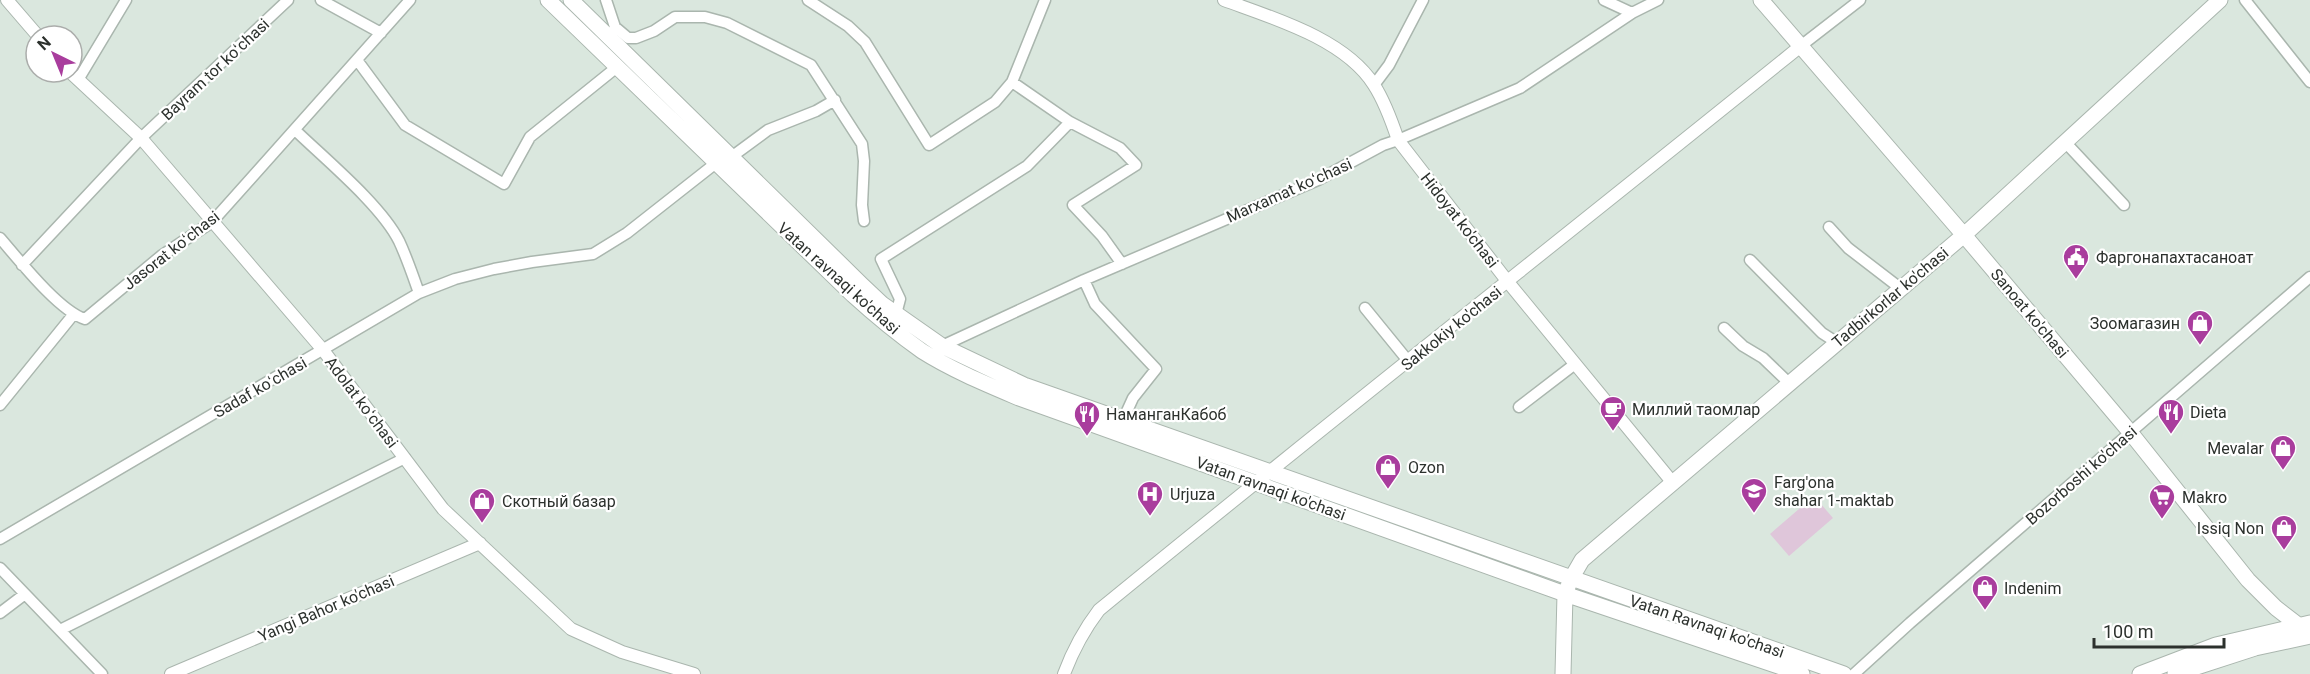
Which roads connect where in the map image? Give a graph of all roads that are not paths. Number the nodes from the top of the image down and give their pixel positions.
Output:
1 (7, 0) edge
2 (126, 0) edge
3 (288, 0) edge
4 (321, 0) edge
5 (410, 0) edge
6 (548, 0) edge
7 (571, 0) edge
8 (606, 0) edge
9 (808, 0) edge
10 (1045, 0) edge
11 (1224, 0) edge
12 (1423, 0) edge
13 (1604, 0) edge
14 (1658, 0) edge
15 (1761, 0) edge
16 (1860, 0) edge
17 (2220, 0) edge
18 (2245, 0) edge
19 (1632, 13) junction
20 (28, 24) edge
21 (613, 32) junction
22 (381, 33) junction
23 (1802, 45) junction
24 (357, 60) junction
25 (84, 61) edge
26 (617, 66) junction
27 (1012, 82) junction
28 (2310, 82) edge
29 (83, 84) edge
30 (1374, 85) junction
31 (835, 100) junction
32 (1070, 122) junction
33 (295, 130) junction
34 (141, 138) junction
35 (702, 140) junction
36 (1398, 140) junction
37 (2065, 142) junction
38 (723, 160) junction
39 (2124, 205) dead end
40 (864, 221) dead end
41 (212, 222) junction
42 (1829, 227) dead end
43 (1964, 235) junction
44 (0, 238) edge
45 (1750, 260) dead end
46 (22, 264) junction
47 (1122, 264) junction
48 (2310, 277) edge
49 (1084, 280) junction
50 (1508, 282) junction
51 (1900, 288) junction
52 (419, 293) junction
53 (1365, 308) dead end
54 (896, 314) junction
55 (74, 315) junction
56 (1724, 328) dead end
57 (1836, 342) junction
58 (942, 346) junction
59 (323, 350) junction
60 (1409, 362) junction
61 (1575, 364) junction
62 (1789, 383) junction
63 (0, 405) edge
64 (1520, 407) dead end
65 (1123, 420) junction
66 (2130, 432) junction
67 (405, 458) junction
68 (1269, 471) junction
69 (1255, 482) junction
70 (1673, 483) junction
71 (0, 539) edge
72 (480, 543) junction
73 (0, 568) edge
74 (1571, 579) junction
75 (25, 594) junction
76 (1565, 594) junction
77 (0, 613) edge
78 (60, 630) junction
79 (2305, 631) edge
80 (102, 674) edge
81 (171, 674) edge
82 (694, 674) edge
83 (1064, 674) edge
84 (1563, 674) edge
85 (1802, 674) edge
86 (1844, 674) edge
87 (1854, 674) edge
88 (2140, 674) edge
89 (2175, 674) edge

1 - 20 street
2 - 25 street
3 - 34 street, Bayram tor koʻchasi
4 - 22 street
5 - 22 street, Jasorat koʻchasi
6 - 26 main road, Vatan ravnaqi ko'chasi
7 - 21 main road, Vatan ravnaqi ko'chasi
8 - 21 street
9 - 27 street
10 - 27 street
11 - 30 street, Hidoyat ko'chasi
12 - 30 street
13 - 19 street
14 - 19 street, Marxamat koʻchasi
15 - 23 main road, Sanoat ko'chasi
16 - 23 street, Sakkokiy ko'chasi
17 - 37 main road, Tadbirkorlar ko'chasi
18 - 28 street
19 - 36 street, Marxamat koʻchasi
21 - 31 street
21 - 35 main road, Vatan ravnaqi ko'chasi
22 - 24 street, Jasorat koʻchasi
23 - 43 main road, Sanoat ko'chasi
23 - 50 street, Sakkokiy ko'chasi
24 - 26 street
24 - 33 street, Jasorat koʻchasi
26 - 35 main road, Vatan ravnaqi ko'chasi
27 - 32 street
29 - 34 street, Adolat koʻchasi
30 - 36 street, Hidoyat ko'chasi
31 - 38 street, Sadaf koʻchasi
31 - 40 street
32 - 47 street
32 - 54 street
33 - 41 street, Jasorat koʻchasi
33 - 52 street
34 - 41 street, Adolat koʻchasi
34 - 46 street, Bayram tor koʻchasi
35 - 38 main road, Vatan ravnaqi ko'chasi
36 - 47 street, Marxamat koʻchasi
36 - 50 street, Hidoyat ko'chasi
37 - 39 street
37 - 43 main road, Tadbirkorlar ko'chasi
38 - 52 street, Sadaf koʻchasi
38 - 54 main road, Vatan ravnaqi ko'chasi
38 - 69 main road, Vatan ravnaqi ko'chasi
41 - 55 street, Jasorat koʻchasi
41 - 59 street, Adolat koʻchasi
42 - 51 street
43 - 51 main road, Tadbirkorlar ko'chasi
43 - 66 main road, Sanoat ko'chasi
44 - 46 street
45 - 57 street
46 - 55 street
47 - 49 street, Marxamat koʻchasi
48 - 66 street, Bozorboshi ko'chasi
49 - 58 street, Marxamat koʻchasi
49 - 65 street
50 - 60 street, Sakkokiy ko'chasi
50 - 61 street, Hidoyat ko'chasi
51 - 57 main road, Tadbirkorlar ko'chasi
52 - 59 street, Sadaf koʻchasi
53 - 60 street
54 - 58 main road, Vatan ravnaqi ko'chasi
55 - 63 street
56 - 62 street
57 - 62 main road, Tadbirkorlar ko'chasi
58 - 65 main road, Vatan ravnaqi ko'chasi
59 - 67 street, Adolat koʻchasi
59 - 71 street, Sadaf koʻchasi
60 - 68 street, Sakkokiy ko'chasi
61 - 64 street
61 - 70 street, Hidoyat ko'chasi
62 - 70 main road, Tadbirkorlar ko'chasi
65 - 68 main road, Vatan ravnaqi ko'chasi
66 - 79 main road, Sanoat ko'chasi
66 - 87 street, Bozorboshi ko'chasi
67 - 72 street, Adolat koʻchasi
67 - 78 street
68 - 69 street, Sakkokiy ko'chasi
68 - 74 main road, Vatan ravnaqi ko'chasi
69 - 76 main road, Vatan ravnaqi ko'chasi
69 - 83 street, Sakkokiy ko'chasi
70 - 74 main road, Tadbirkorlar ko'chasi
72 - 81 street, Yangi Bahor ko'chasi
72 - 82 street, Adolat koʻchasi
73 - 75 street
74 - 76 main road, Tadbirkorlar ko'chasi
74 - 86 main road, Vatan Ravnaqi ko'chasi
75 - 77 street
75 - 78 street
76 - 84 main road
76 - 85 main road, Vatan Ravnaqi ko'chasi
78 - 80 street
79 - 88 main road
79 - 89 main road

